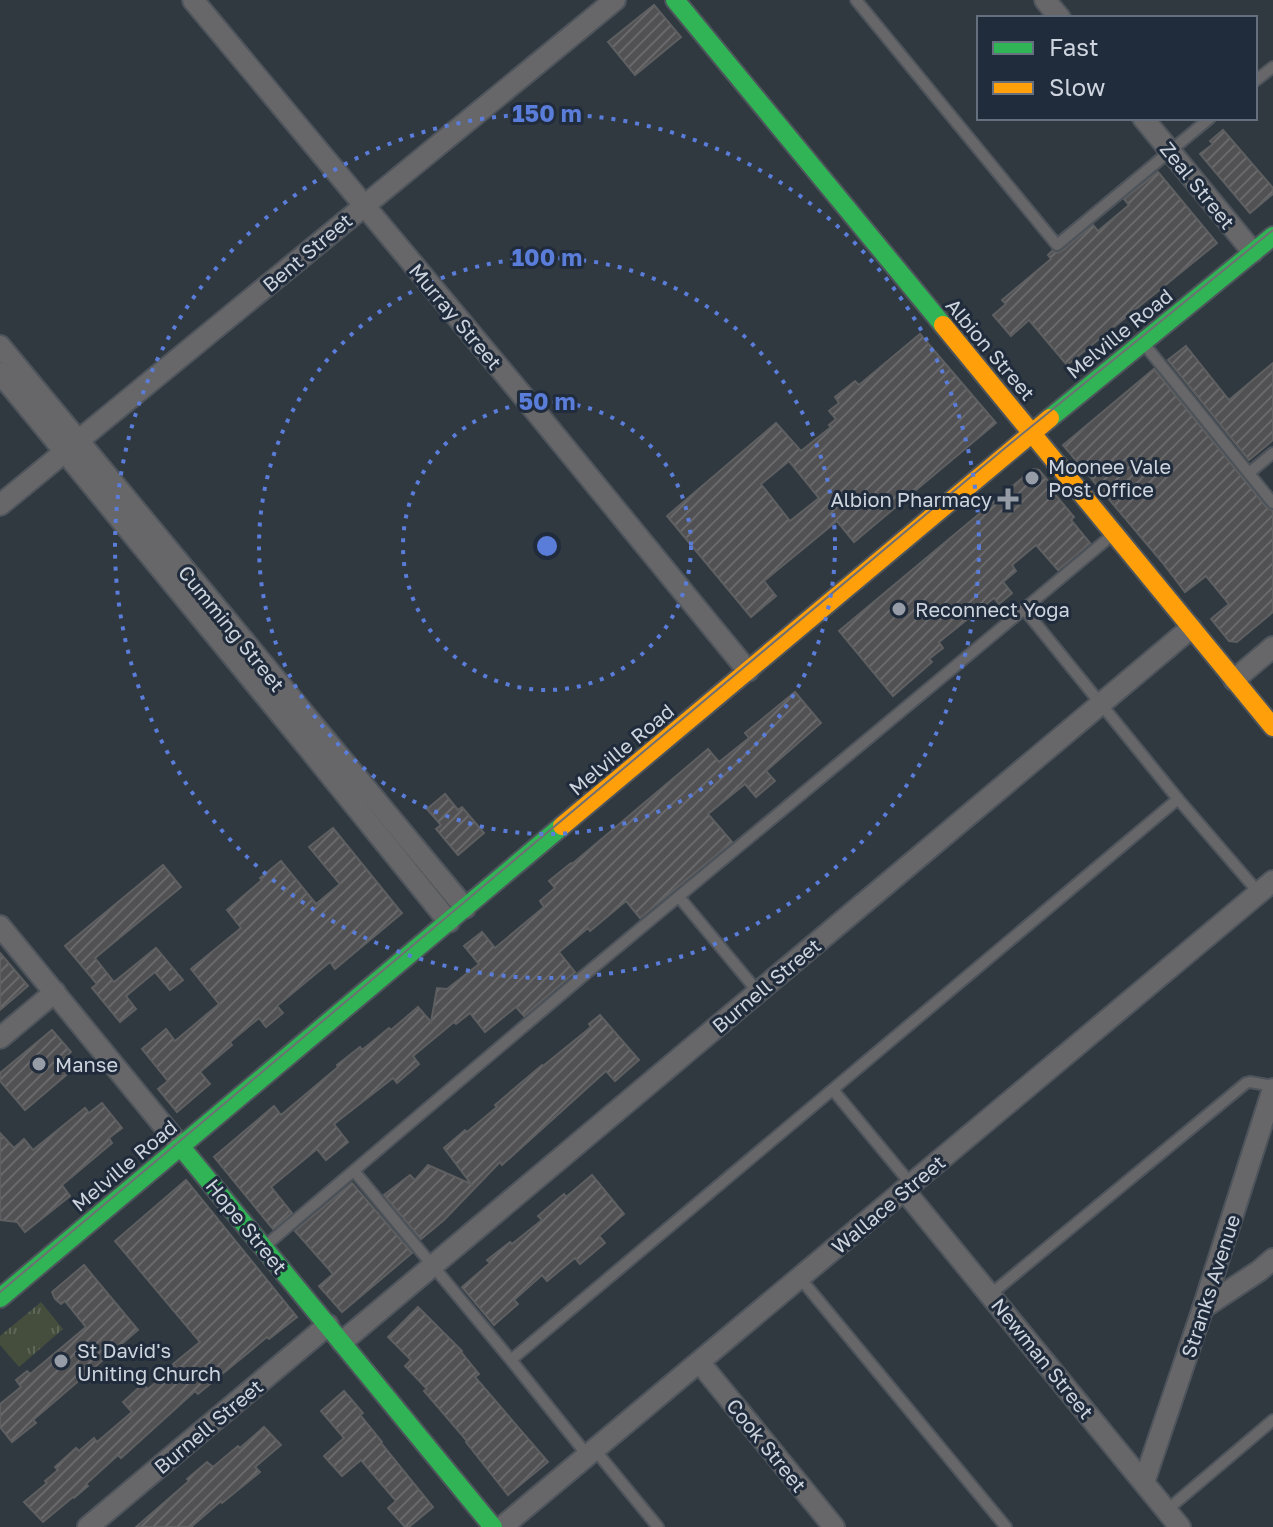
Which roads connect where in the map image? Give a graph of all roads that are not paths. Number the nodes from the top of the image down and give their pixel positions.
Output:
1 (193, 0) edge
2 (615, 0) edge
3 (675, 0) edge
4 (856, 0) edge
5 (1045, 0) edge
6 (1058, 16) edge
7 (1273, 67) edge
8 (1257, 79) edge
9 (1145, 120) edge
10 (1208, 120) edge
11 (1170, 151) junction
12 (363, 206) junction
13 (1273, 236) edge
14 (1253, 252) junction
15 (1143, 342) junction
16 (0, 346) edge
17 (0, 373) edge
18 (1031, 433) junction
19 (71, 446) junction
20 (1273, 453) edge
21 (1249, 473) junction
22 (1273, 503) edge
23 (0, 505) edge
24 (1113, 534) junction
25 (1024, 609) junction
26 (1191, 628) junction
27 (1273, 647) edge
28 (748, 671) junction
29 (1234, 680) junction
30 (1101, 703) junction
31 (1273, 727) edge
32 (316, 744) junction
33 (1178, 799) junction
34 (1266, 887) edge
35 (679, 897) junction
36 (465, 908) junction
37 (449, 922) junction
38 (0, 926) edge
39 (55, 992) junction
40 (758, 992) junction
41 (0, 1038) edge
42 (1273, 1088) edge
43 (833, 1090) junction
44 (181, 1147) junction
45 (354, 1171) junction
46 (908, 1187) junction
47 (264, 1247) junction
48 (1273, 1259) edge
49 (433, 1267) junction
50 (800, 1278) junction
51 (991, 1294) junction
52 (0, 1298) edge
53 (1203, 1308) junction
54 (328, 1325) junction
55 (342, 1342) junction
56 (511, 1360) junction
57 (700, 1363) junction
58 (1273, 1420) edge
59 (592, 1453) junction
60 (1144, 1482) junction
61 (1167, 1510) junction
62 (481, 1522) edge
63 (88, 1527) edge
64 (502, 1527) edge
65 (658, 1527) edge
66 (834, 1527) edge
67 (1006, 1527) edge
68 (1180, 1527) edge

1 - 12 street, Murray Street
2 - 12 street, Bent Street
3 - 18 main road, Albion Street
4 - 11 lane
5 - 6 street
7 - 8 lane
9 - 11 street, Zeal Street
10 - 11 lane
11 - 14 street, Zeal Street
12 - 19 street, Bent Street
12 - 28 street, Murray Street
13 - 14 main road, Melville Road
14 - 15 main road, Melville Road
15 - 18 main road, Melville Road
15 - 21 lane
16 - 19 street, Cumming Street
17 - 19 street, Cumming Street
18 - 24 main road, Albion Street
18 - 28 main road, Melville Road
19 - 23 street, Bent Street
19 - 32 street, Cumming Street
20 - 21 lane
21 - 22 lane
24 - 25 lane
24 - 26 main road, Albion Street
25 - 30 lane
25 - 35 lane
26 - 29 main road, Albion Street
26 - 30 street, Burnell Street
27 - 29 street
28 - 36 main road, Melville Road
29 - 31 main road, Albion Street
30 - 33 lane
30 - 40 street, Burnell Street
32 - 36 street, Cumming Street
32 - 37 street, Cumming Street
33 - 34 lane
33 - 43 lane
34 - 46 street, Wallace Street
35 - 40 lane
35 - 45 lane
36 - 37 main road, Melville Road
37 - 44 main road, Melville Road
38 - 39 street, Hope Street
39 - 41 street
39 - 44 street, Hope Street
40 - 49 street, Burnell Street
42 - 51 lane
42 - 53 street, Stranks Avenue
43 - 46 lane
43 - 56 lane
44 - 47 main road, Hope Street
44 - 52 main road, Melville Road
45 - 47 lane
45 - 49 lane
46 - 50 street, Wallace Street
46 - 51 street, Newman Street
47 - 54 main road, Hope Street
48 - 53 street
49 - 55 street, Burnell Street
49 - 56 lane
50 - 57 street, Wallace Street
50 - 67 lane
51 - 60 street, Newman Street
53 - 60 street, Stranks Avenue
54 - 55 main road, Hope Street
54 - 63 street, Burnell Street
55 - 62 main road, Hope Street
56 - 59 lane
57 - 59 street, Wallace Street
57 - 66 street, Cook Street
58 - 61 lane
59 - 64 street, Wallace Street
59 - 65 lane
60 - 61 street, Newman Street
61 - 68 street, Newman Street

